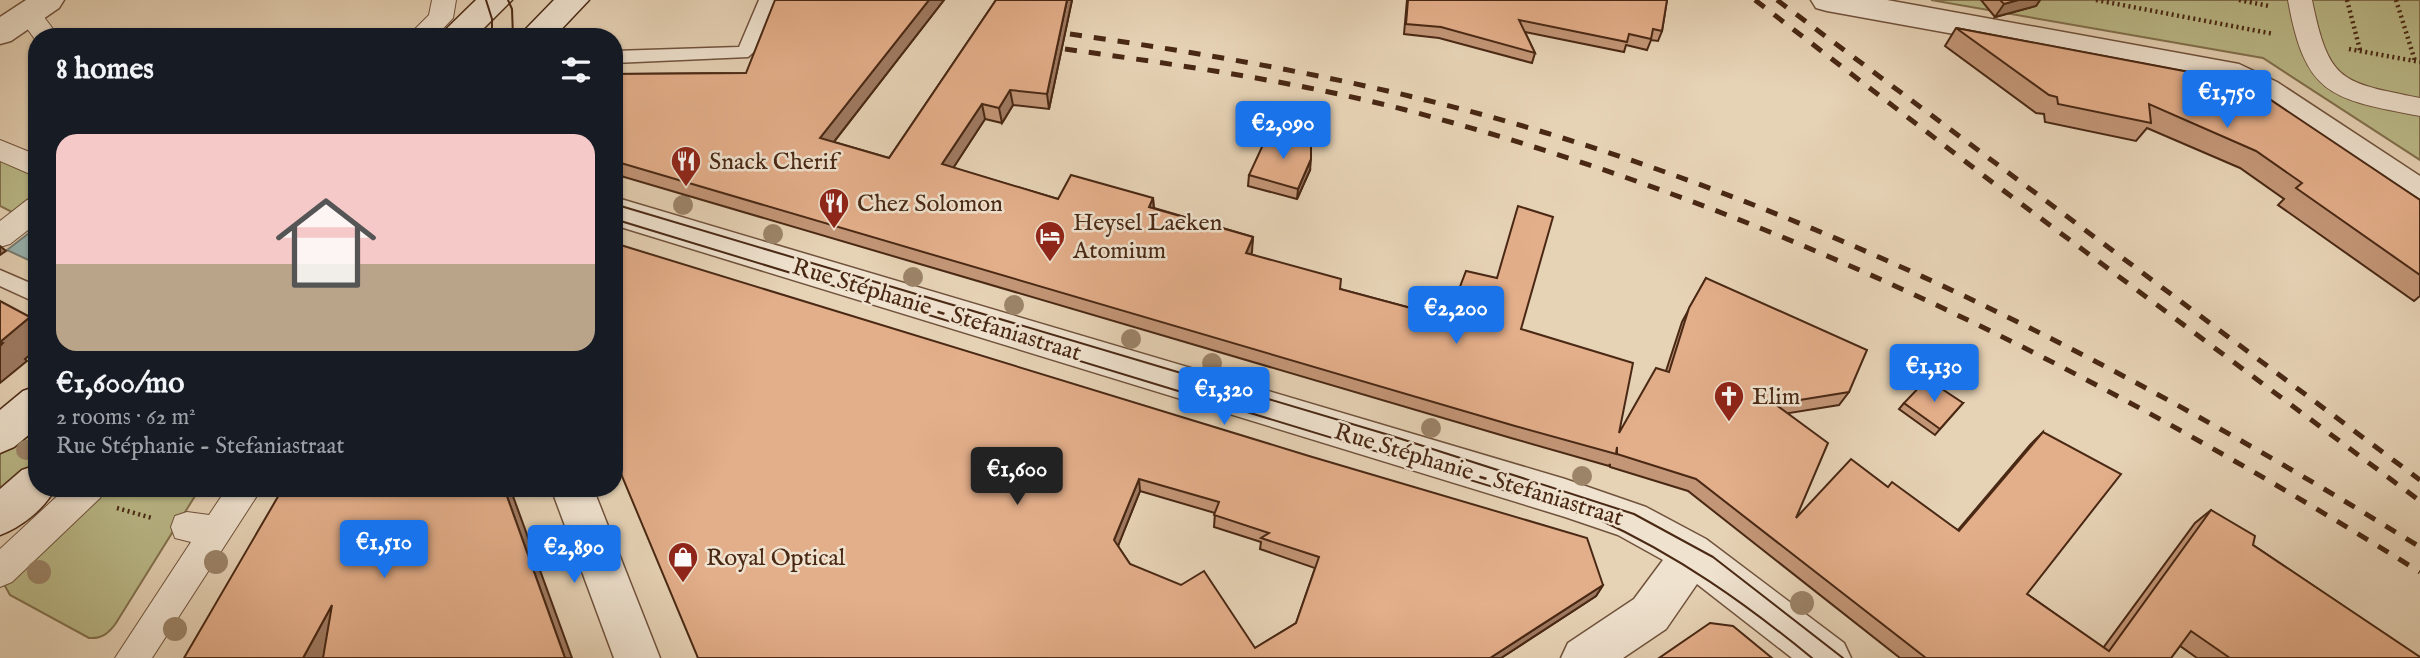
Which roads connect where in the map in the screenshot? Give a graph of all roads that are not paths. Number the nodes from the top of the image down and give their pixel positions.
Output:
1 (496, 0) edge
2 (573, 0) edge
3 (767, 0) edge
4 (2300, 0) edge
5 (440, 1) edge
6 (1834, 1) edge
7 (429, 28) edge
8 (464, 28) edge
9 (543, 28) edge
10 (623, 57) edge
11 (2420, 107) edge
12 (0, 150) edge
13 (28, 163) edge
14 (2420, 194) edge
15 (623, 214) edge
16 (28, 215) edge
17 (0, 236) edge
18 (0, 276) edge
19 (28, 290) edge
20 (28, 411) edge
21 (0, 435) edge
22 (28, 491) edge
23 (233, 497) edge
24 (575, 497) edge
25 (102, 498) edge
26 (0, 516) edge
27 (1691, 553) junction
28 (0, 571) edge
29 (132, 658) edge
30 (637, 658) edge
31 (1584, 658) edge
32 (1828, 658) edge

1 - 8 street
2 - 9 street
3 - 10 lane
4 - 11 street
5 - 7 street
6 - 14 street
12 - 13 street
15 - 27 street, Rue Stéphanie - Stefaniastraat
16 - 17 street
18 - 19 lane
20 - 21 street
22 - 26 street
23 - 29 street
24 - 30 street
25 - 28 street
27 - 31 street
27 - 32 street, Rue Stéphanie - Stefaniastraat

